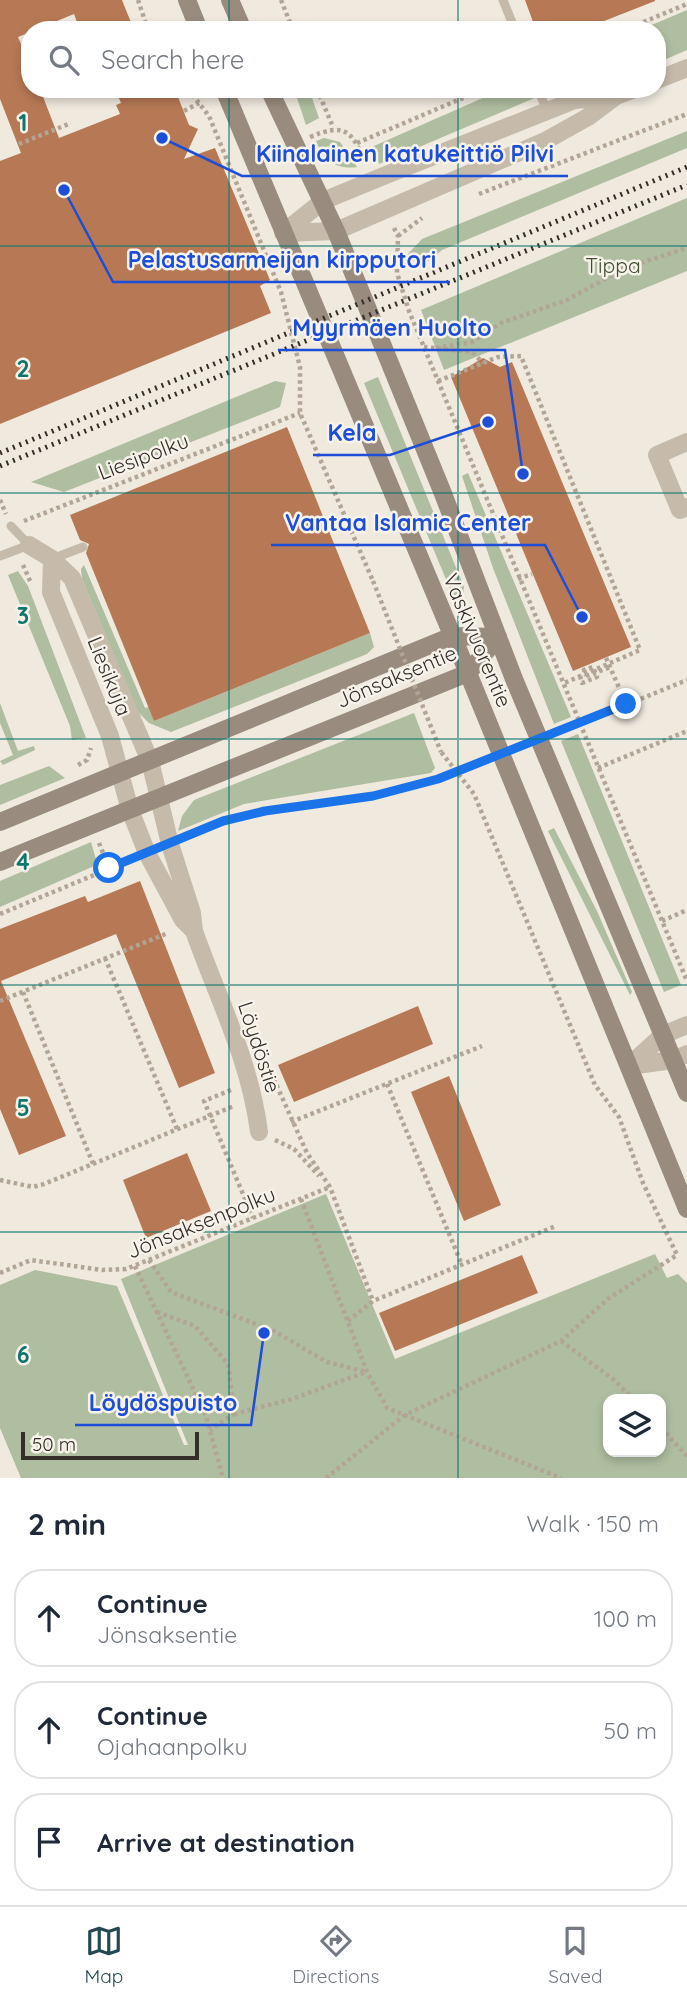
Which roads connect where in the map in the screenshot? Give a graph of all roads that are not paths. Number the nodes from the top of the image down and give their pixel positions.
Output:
1 (187, 0) edge
2 (230, 0) edge
3 (503, 0) edge
4 (195, 21) edge
5 (239, 21) edge
6 (511, 21) edge
7 (687, 68) edge
8 (666, 76) edge
9 (228, 98) edge
10 (273, 98) edge
11 (542, 98) edge
12 (586, 98) edge
13 (609, 98) edge
14 (547, 111) junction
15 (323, 201) junction
16 (335, 230) junction
17 (284, 233) junction
18 (687, 442) edge
19 (687, 507) edge
20 (11, 526) road end
21 (23, 547) junction
22 (83, 547) dead end
23 (0, 556) edge
24 (52, 559) junction
25 (452, 636) junction
26 (498, 637) junction
27 (468, 673) junction
28 (149, 761) junction
29 (120, 773) junction
30 (159, 799) junction
31 (130, 810) junction
32 (0, 822) edge
33 (0, 862) edge
34 (194, 931) junction
35 (687, 1025) edge
36 (663, 1035) junction
37 (680, 1057) edge
38 (629, 1066) junction
39 (687, 1093) edge
40 (259, 1132) road end
41 (687, 1209) edge

1 - 4 main road
2 - 5 main road
3 - 6 lane
7 - 8 street
9 - 17 main road, Vaskivuorentie
10 - 15 main road, Vaskivuorentie
11 - 14 lane
12 - 14 street
13 - 16 street
14 - 15 street
15 - 16 main road, Vaskivuorentie
15 - 17 street
16 - 17 street
16 - 26 main road, Vaskivuorentie
17 - 25 main road, Vaskivuorentie
18 - 19 street
20 - 21 lane, Liesikuja
21 - 23 lane
21 - 24 street, Liesikuja
22 - 24 lane
24 - 28 street, Liesikuja
24 - 29 street, Liesikuja
25 - 26 main road, Jönsaksentie
25 - 27 main road, Vaskivuorentie
25 - 28 main road, Jönsaksentie
26 - 27 main road, Jönsaksentie
26 - 36 main road, Vaskivuorentie
27 - 30 main road, Jönsaksentie
27 - 38 main road, Vaskivuorentie
28 - 29 main road, Jönsaksentie
28 - 30 street, Liesikuja
29 - 31 street, Liesikuja
29 - 32 main road, Jönsaksentie
30 - 31 main road, Jönsaksentie
30 - 34 street, Löydöstie
31 - 33 main road, Jönsaksentie
31 - 34 street, Löydöstie
34 - 40 street, Löydöstie
35 - 36 street
36 - 37 main road, Vaskivuorentie
36 - 38 street
37 - 38 street
37 - 39 main road, Vaskivuorentie
38 - 41 main road, Vaskivuorentie

